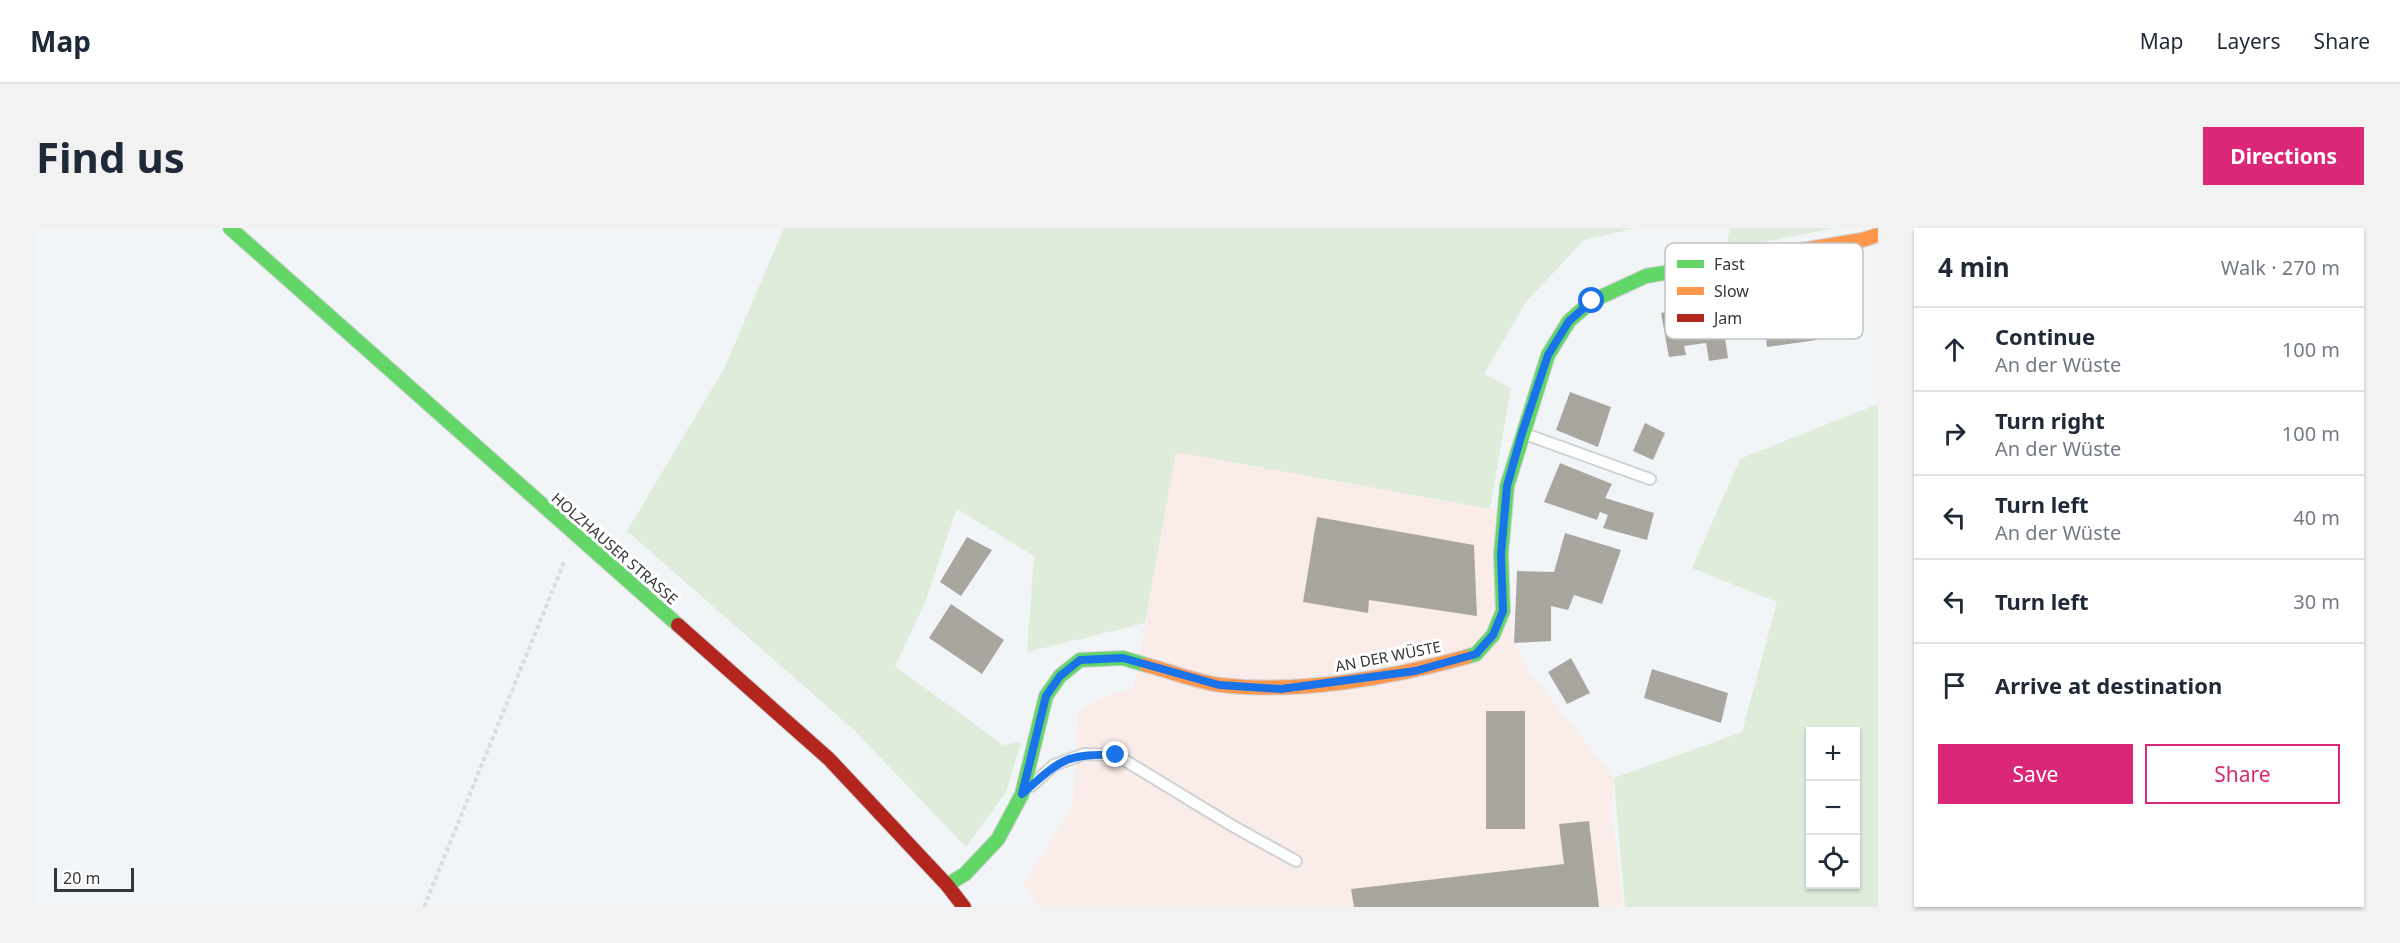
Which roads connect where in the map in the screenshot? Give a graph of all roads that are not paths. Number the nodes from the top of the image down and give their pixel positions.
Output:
1 (230, 228) edge
2 (1878, 235) edge
3 (1844, 243) edge
4 (1665, 273) edge
5 (1522, 433) junction
6 (1650, 479) dead end
7 (1022, 794) junction
8 (1296, 861) dead end
9 (947, 885) junction
10 (964, 907) edge

1 - 9 street, HOLZHAUSER STRASSE
2 - 3 street, AN DER WÜSTE
4 - 5 street, AN DER WÜSTE
5 - 6 lane
5 - 7 street, AN DER WÜSTE
7 - 8 lane
7 - 9 street, AN DER WÜSTE
9 - 10 street, HOLZHAUSER STRASSE

